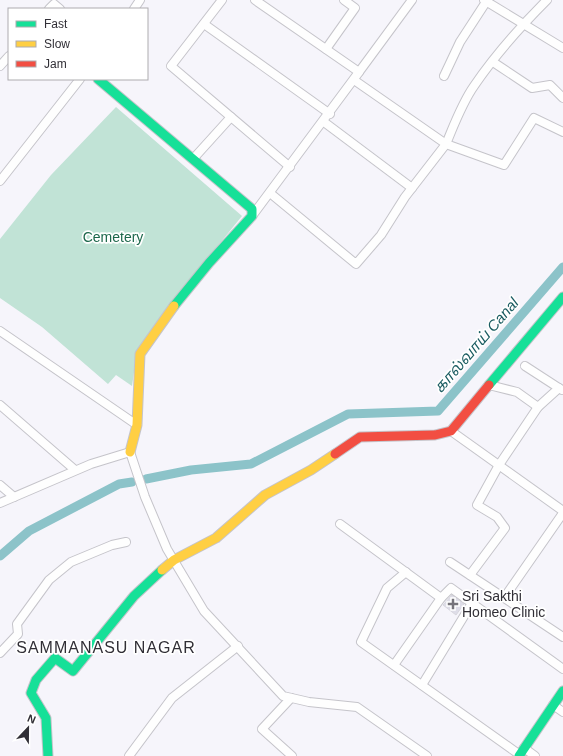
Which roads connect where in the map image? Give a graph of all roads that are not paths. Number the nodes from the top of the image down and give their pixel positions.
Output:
1 (222, 0) edge
2 (255, 0) edge
3 (344, 0) edge
4 (361, 0) edge
5 (412, 0) edge
6 (547, 0) edge
7 (485, 1) edge
8 (355, 8) junction
9 (204, 24) junction
10 (524, 24) junction
11 (563, 48) edge
12 (326, 49) junction
13 (8, 57) edge
14 (493, 62) junction
15 (0, 66) edge
16 (359, 72) junction
17 (444, 76) dead end
18 (79, 80) edge
19 (99, 80) edge
20 (354, 80) junction
21 (563, 98) edge
22 (330, 114) junction
23 (231, 117) junction
24 (324, 122) junction
25 (563, 132) edge
26 (446, 144) junction
27 (193, 159) junction
28 (290, 167) junction
29 (0, 181) edge
30 (412, 188) junction
31 (270, 193) junction
32 (252, 216) junction
33 (563, 297) edge
34 (0, 331) edge
35 (525, 366) dead end
36 (489, 385) junction
37 (561, 389) edge
38 (0, 405) edge
39 (538, 407) junction
40 (137, 425) junction
41 (451, 431) junction
42 (130, 452) junction
43 (499, 465) junction
44 (75, 470) junction
45 (0, 485) edge
46 (14, 497) junction
47 (0, 503) edge
48 (563, 512) edge
49 (340, 524) dead end
50 (126, 542) dead end
51 (174, 560) junction
52 (450, 562) dead end
53 (406, 572) junction
54 (470, 576) junction
55 (441, 598) junction
56 (504, 598) junction
57 (472, 603) junction
58 (563, 637) edge
59 (238, 646) junction
60 (0, 653) edge
61 (394, 665) junction
62 (563, 669) edge
63 (422, 685) junction
64 (563, 691) edge
65 (291, 698) junction
66 (553, 705) junction
67 (563, 712) edge
68 (521, 753) edge
69 (48, 756) edge
70 (129, 756) edge
71 (292, 756) edge
72 (427, 756) edge
73 (536, 756) edge

1 - 9 street
2 - 12 street
3 - 8 street
4 - 8 street
5 - 16 street
6 - 10 street
7 - 10 street
7 - 17 street
8 - 12 street
9 - 22 street
9 - 23 street
10 - 11 street
10 - 14 street
12 - 16 street
13 - 15 street
14 - 21 street
14 - 26 street
16 - 20 street
18 - 29 street
19 - 27 street
20 - 22 street
20 - 26 street
22 - 24 street
23 - 27 street
23 - 28 street
24 - 28 street
24 - 30 street
25 - 26 street
26 - 30 street
27 - 32 street
28 - 31 street
30 - 31 street
31 - 32 street
32 - 40 street
33 - 36 street
34 - 40 street
35 - 37 street
36 - 39 street
36 - 41 street
37 - 39 street
38 - 44 street
39 - 43 street
40 - 42 street
41 - 43 street
41 - 51 street
42 - 44 street
42 - 51 street
43 - 48 street
43 - 54 street
44 - 46 street
45 - 46 street
46 - 47 street
48 - 56 street
49 - 53 street
50 - 60 street
51 - 59 street
51 - 69 street
52 - 54 street
53 - 55 street
53 - 61 street
54 - 56 street
55 - 57 street
55 - 61 street
56 - 58 street
57 - 62 street
57 - 63 street
59 - 65 street
59 - 70 street
61 - 63 street
63 - 68 street
64 - 66 street
65 - 71 street
65 - 72 street
66 - 67 street
66 - 68 street
68 - 73 street

